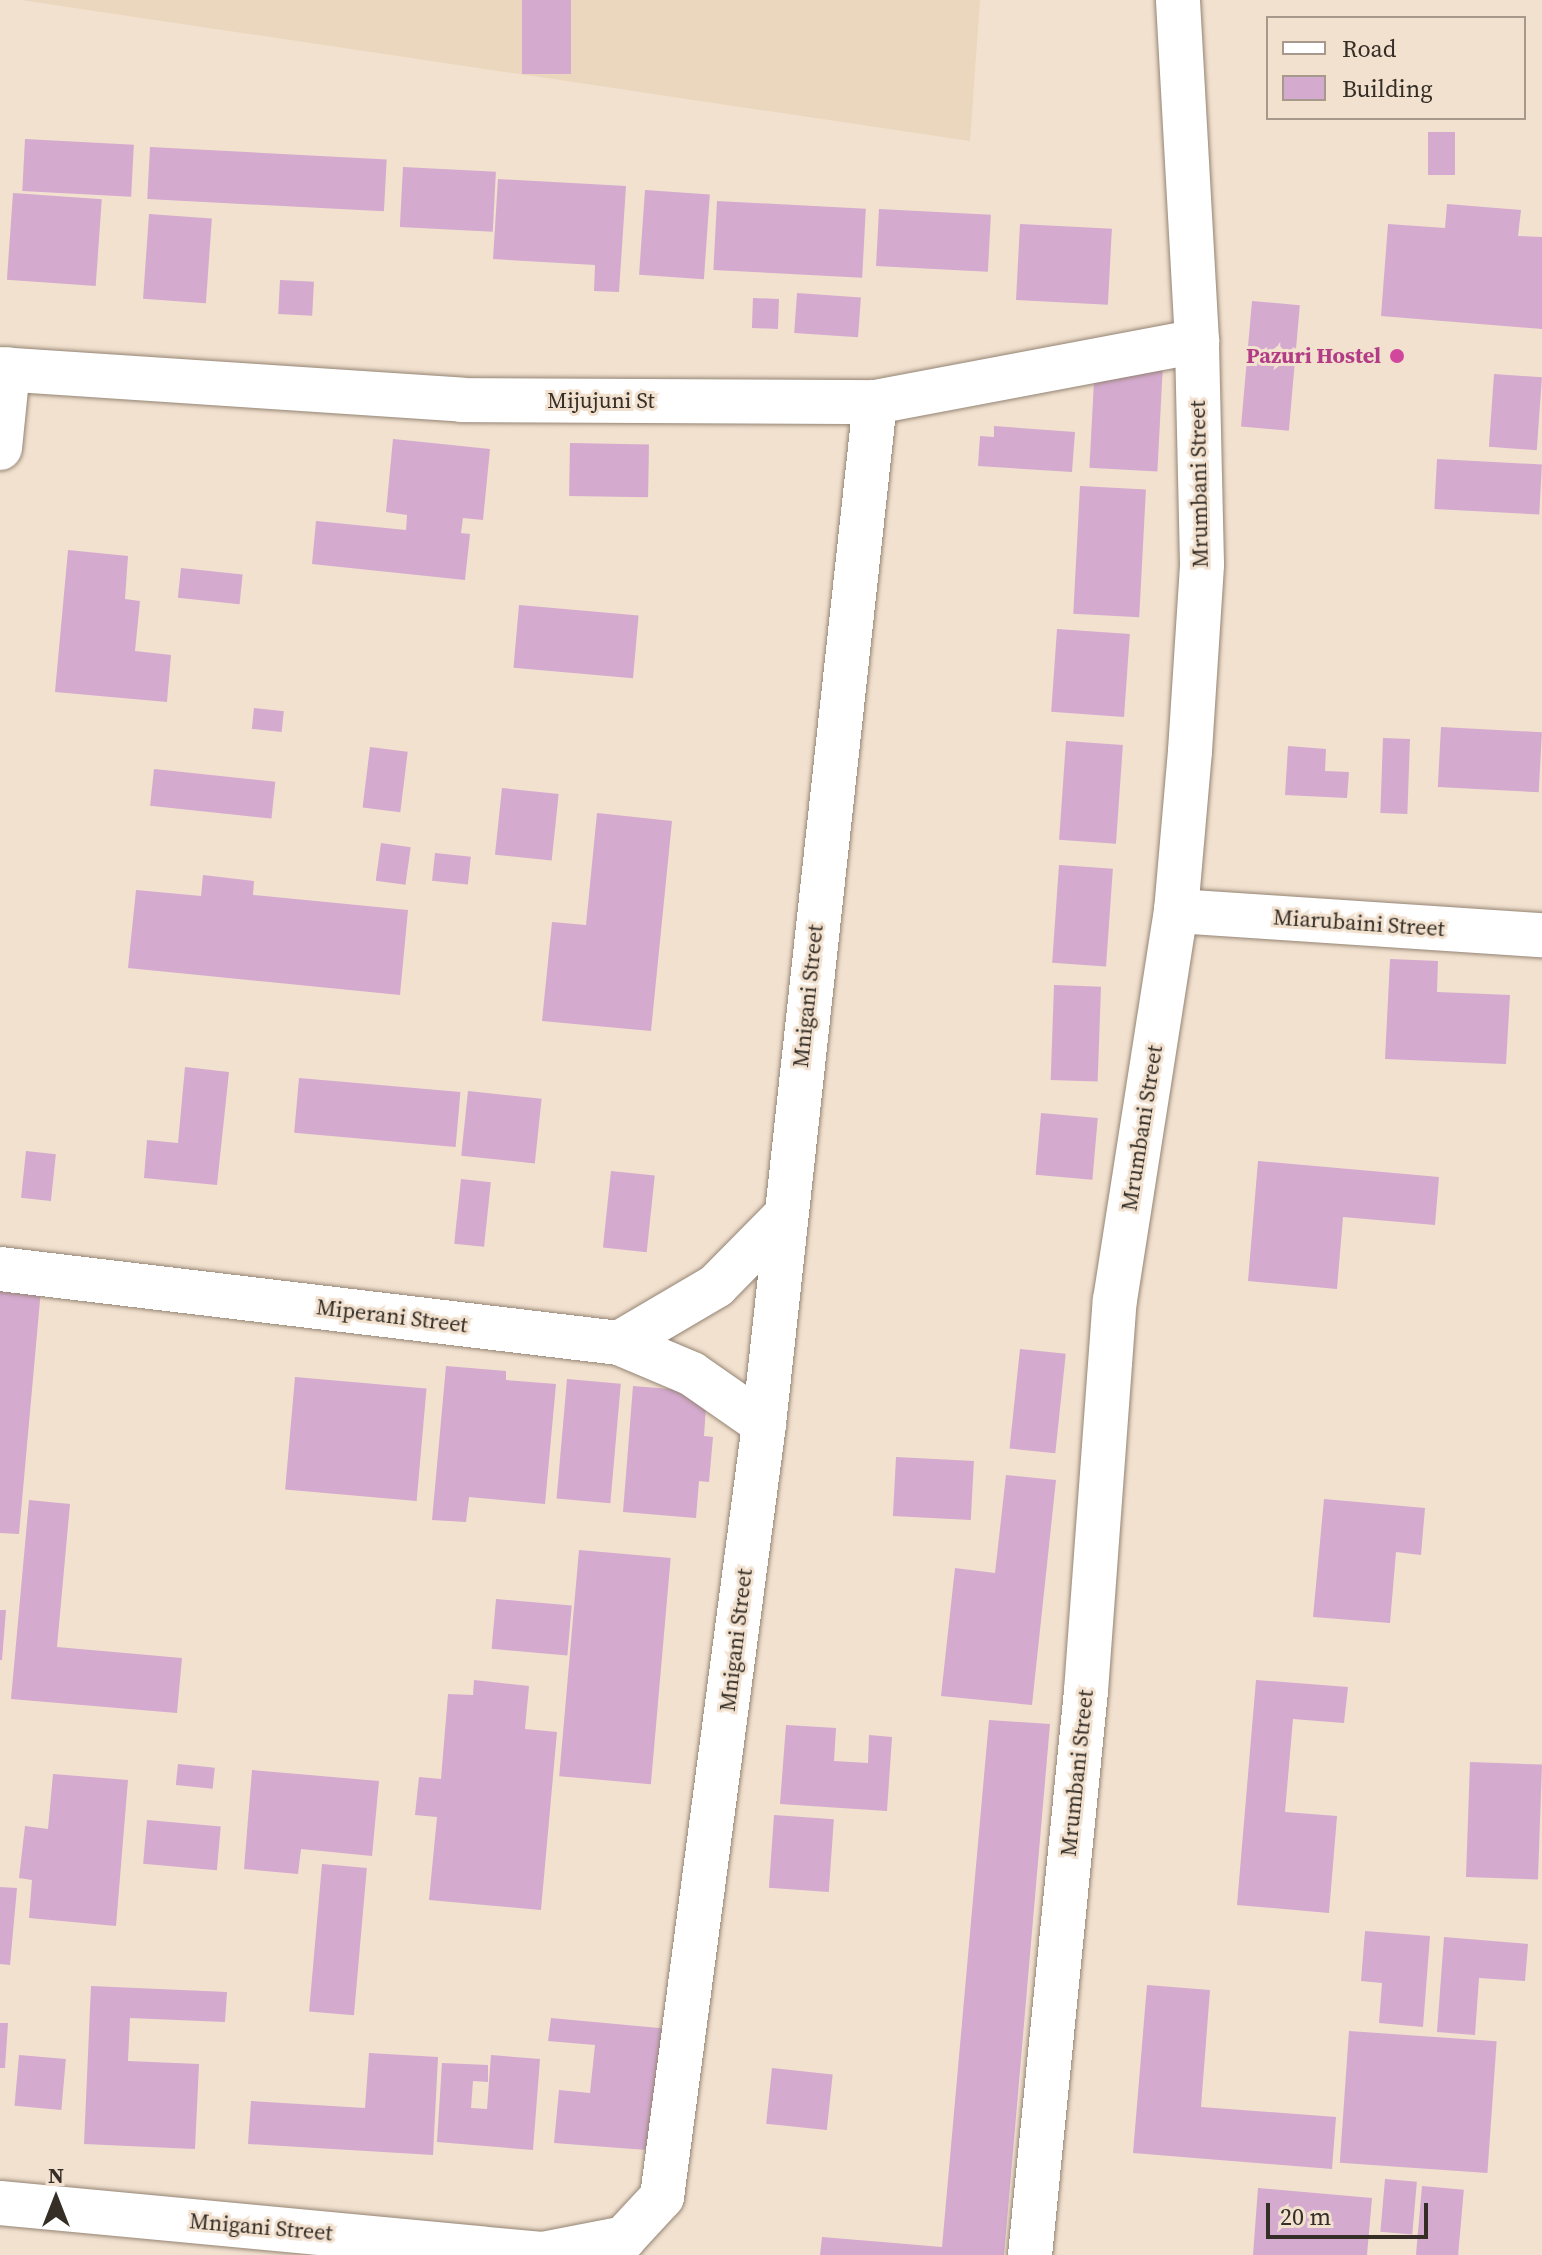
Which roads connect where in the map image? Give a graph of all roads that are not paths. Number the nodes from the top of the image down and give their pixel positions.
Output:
1 (1178, 0) edge
2 (1197, 341) junction
3 (4, 369) edge
4 (875, 402) junction
5 (0, 448) edge
6 (1176, 911) junction
7 (1542, 935) edge
8 (784, 1217) junction
9 (0, 1269) edge
10 (619, 1343) junction
11 (764, 1424) junction
12 (0, 2203) edge
13 (1030, 2255) edge

1 - 2 street, Mrumbani Street
2 - 4 street, Mijujuni St
2 - 6 street, Mrumbani Street
3 - 4 street, Mijujuni St
3 - 5 street
4 - 8 street, Mnigani Street
6 - 7 street, Miarubaini Street
6 - 13 street, Mrumbani Street
8 - 10 street
8 - 11 street, Mnigani Street
9 - 10 street, Miperani Street
10 - 11 street, Miperani Street
11 - 12 street, Mnigani Street

